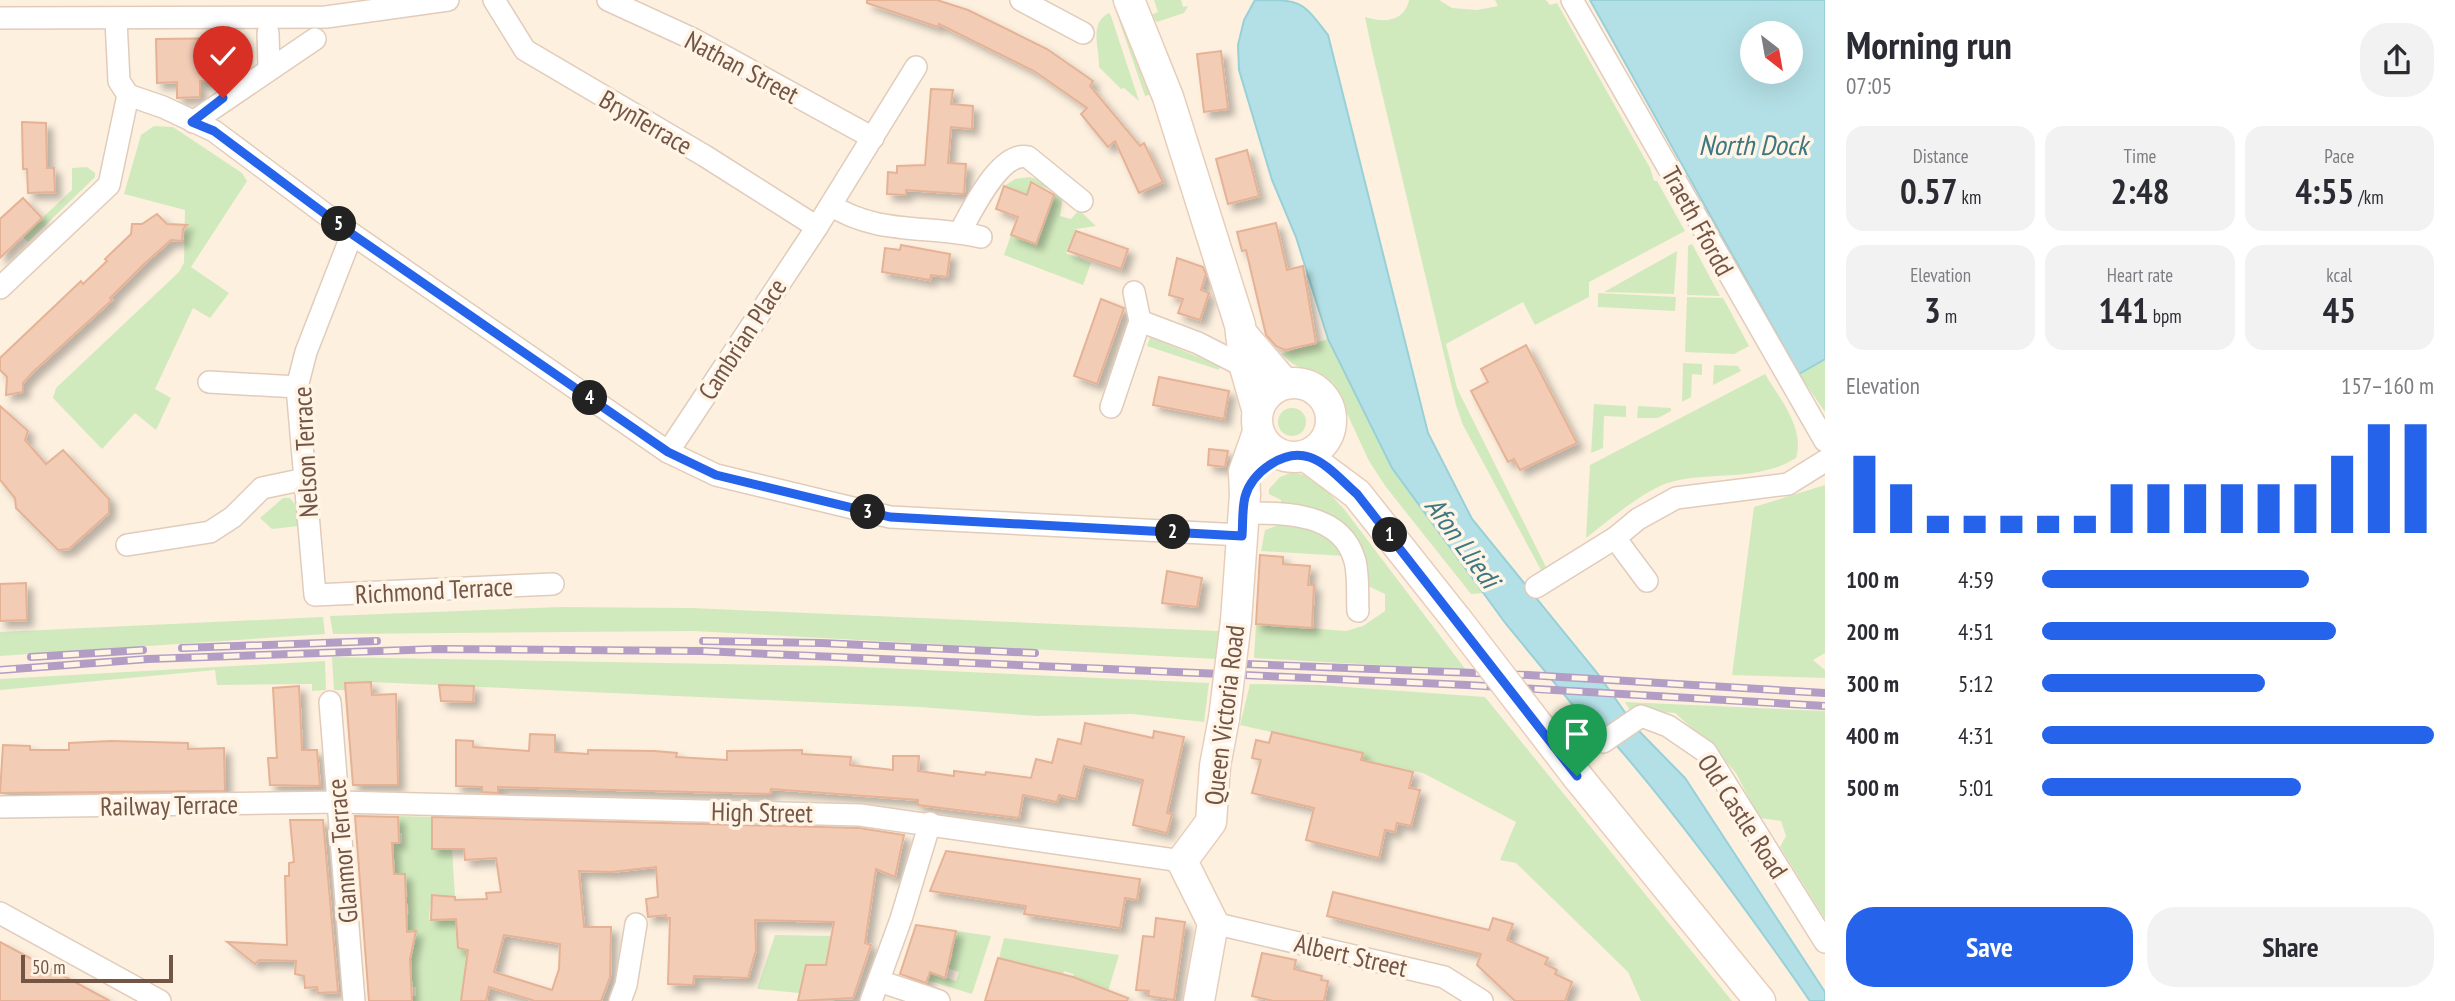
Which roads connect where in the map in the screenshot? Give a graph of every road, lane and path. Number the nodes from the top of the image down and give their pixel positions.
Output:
1 (448, 0) edge
2 (494, 0) edge
3 (608, 0) edge
4 (1021, 0) edge
5 (1129, 0) edge
6 (1572, 0) edge
7 (147, 10) edge
8 (0, 18) edge
9 (116, 20) junction
10 (268, 33) dead end
11 (1083, 33) dead end
12 (315, 39) dead end
13 (916, 67) dead end
14 (269, 68) junction
15 (128, 95) junction
16 (192, 122) junction
17 (873, 138) junction
18 (1082, 201) dead end
19 (831, 205) junction
20 (817, 227) junction
21 (352, 234) junction
22 (0, 288) edge
23 (1134, 292) dead end
24 (1140, 321) junction
25 (1241, 330) junction
26 (1198, 343) junction
27 (1245, 367) junction
28 (209, 382) dead end
29 (1284, 383) junction
30 (297, 387) junction
31 (1111, 407) dead end
32 (1258, 420) junction
33 (1330, 429) junction
34 (1825, 442) edge
35 (668, 452) junction
36 (1294, 456) junction
37 (1825, 461) edge
38 (305, 479) junction
39 (1357, 494) junction
40 (1244, 514) junction
41 (1615, 538) junction
42 (127, 545) dead end
43 (1647, 581) dead end
44 (552, 584) dead end
45 (1536, 587) dead end
46 (315, 595) joint
47 (1358, 611) dead end
48 (330, 702) dead end
49 (1603, 741) dead end
50 (338, 803) junction
51 (0, 807) edge
52 (930, 823) junction
53 (1182, 861) junction
54 (0, 913) edge
55 (1213, 923) junction
56 (636, 924) dead end
57 (1825, 942) edge
58 (875, 991) edge
59 (1478, 1000) edge
60 (160, 1001) edge
61 (354, 1001) edge
62 (620, 1001) edge
63 (939, 1001) edge
64 (1199, 1001) edge
65 (1760, 1001) edge

1 - 7 street
2 - 20 street, BrynTerrace
3 - 17 street, Nathan Street
4 - 11 street
5 - 25 main road
6 - 34 street, Traeth Ffordd
7 - 9 street
8 - 9 street
9 - 15 street
10 - 14 street
12 - 14 street
13 - 17 street, Cambrian Place
14 - 16 street
15 - 16 street
15 - 22 street
16 - 21 street
17 - 19 street, Cambrian Place
18 - 19 street
19 - 20 street, Cambrian Place
20 - 35 street, Cambrian Place
21 - 30 street, Nelson Terrace
21 - 35 street
23 - 24 street
24 - 26 street
24 - 31 street
25 - 26 street
25 - 27 main road
25 - 29 main road
26 - 27 street
27 - 32 main road
28 - 30 street
29 - 32 main road
29 - 33 main road
30 - 38 street, Nelson Terrace
32 - 36 main road
32 - 40 main road, Queen Victoria Road
33 - 36 main road
33 - 39 main road
35 - 40 street
36 - 39 main road
36 - 40 main road
37 - 41 street
38 - 42 street
38 - 46 street, Nelson Terrace
39 - 65 main road, bridge
40 - 47 street
40 - 53 main road, Queen Victoria Road, bridge
41 - 43 street
41 - 45 street
44 - 46 street, Richmond Terrace
48 - 50 street, Glanmor Terrace
49 - 57 street, Old Castle Road
50 - 51 street, Railway Terrace
50 - 52 street, High Street
50 - 61 street, Glanmor Terrace
52 - 53 street, High Street
52 - 58 street
53 - 55 main road
54 - 60 street
55 - 59 street, Albert Street
55 - 64 main road
56 - 62 street
58 - 63 street

